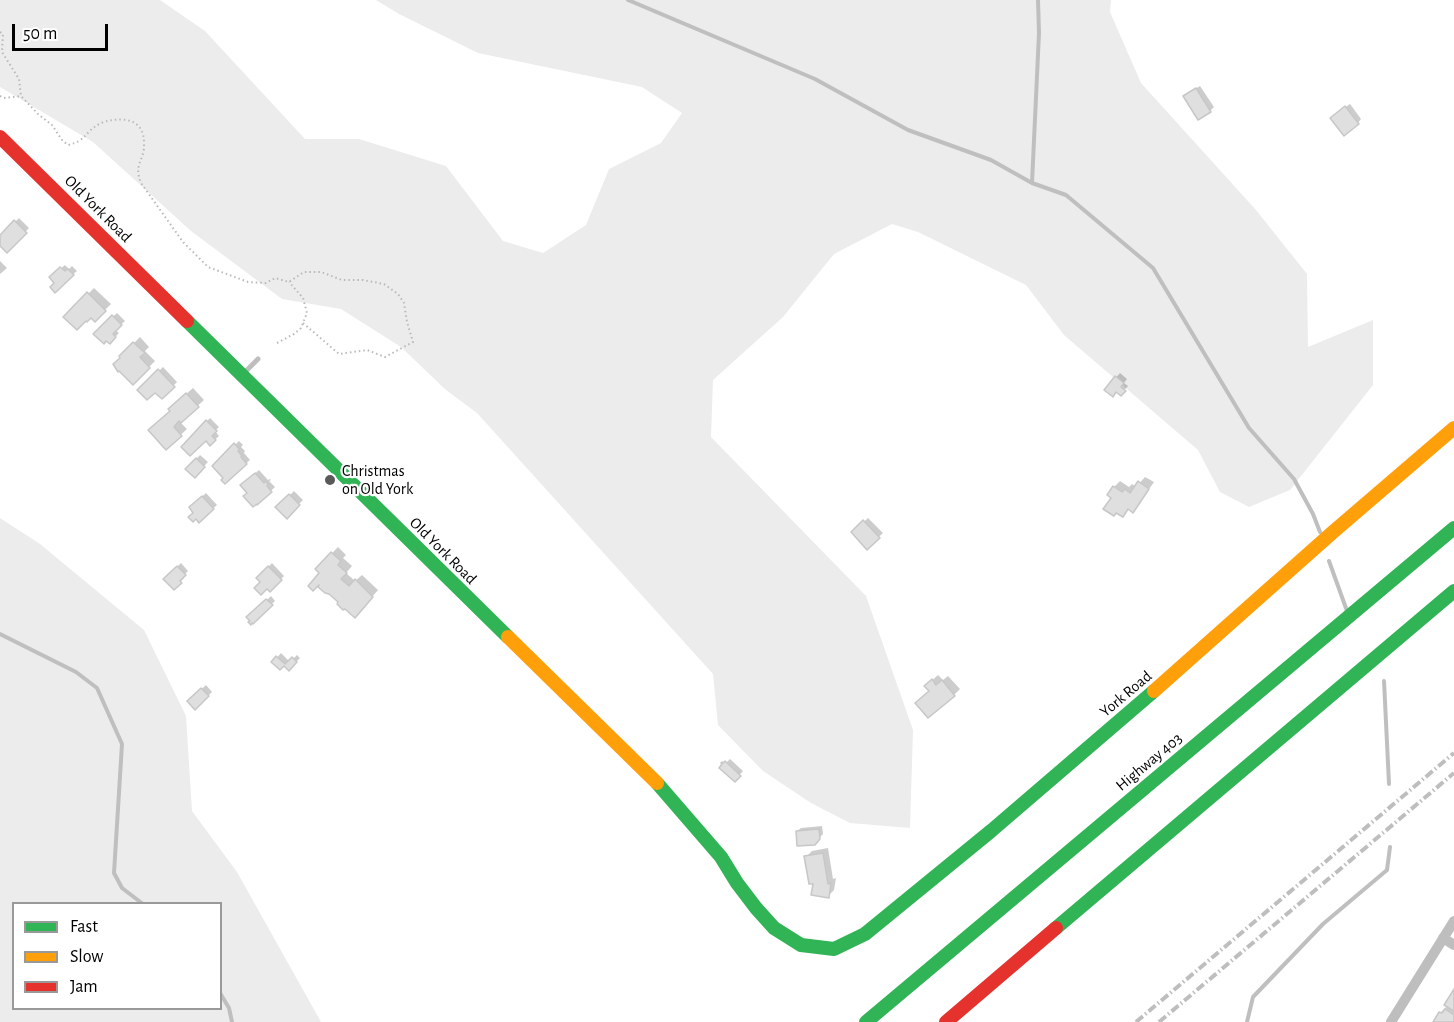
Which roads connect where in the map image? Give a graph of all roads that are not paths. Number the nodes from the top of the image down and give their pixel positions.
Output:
1 (0, 137) edge
2 (258, 358) dead end
3 (242, 375) junction
4 (1454, 428) edge
5 (1454, 528) edge
6 (1454, 591) edge
7 (1454, 921) edge
8 (1443, 938) junction
9 (801, 945) joint
10 (1454, 945) edge
11 (866, 1022) edge
12 (946, 1022) edge
13 (1391, 1022) edge

1 - 3 main road, Old York Road
2 - 3 lane
3 - 9 main road, Old York Road
4 - 9 main road, York Road
5 - 11 main road, Highway 403
6 - 12 main road
7 - 8 street
8 - 10 street
8 - 13 street

